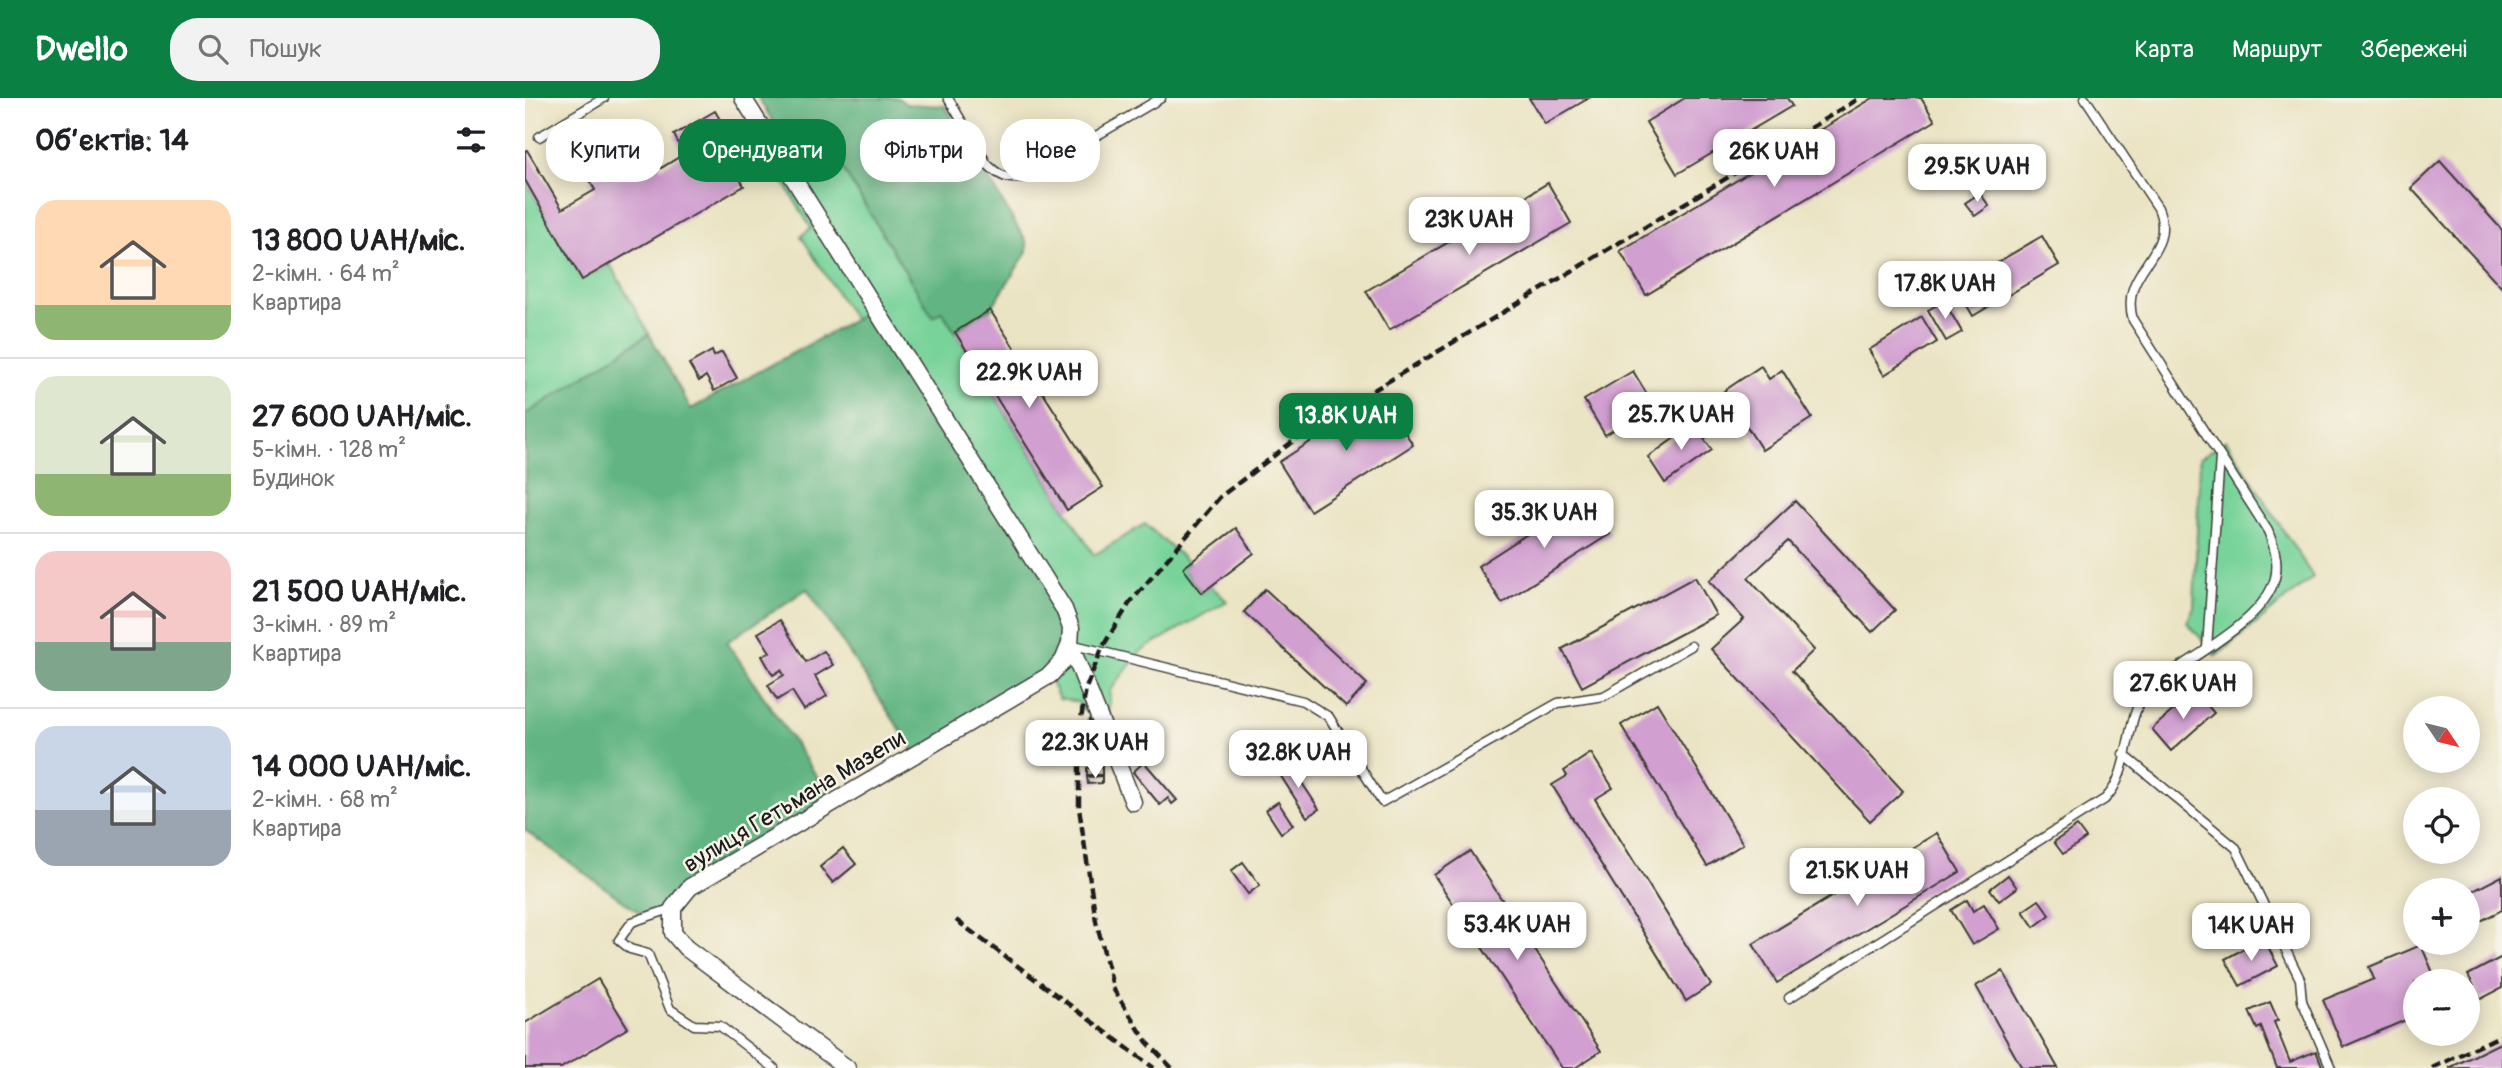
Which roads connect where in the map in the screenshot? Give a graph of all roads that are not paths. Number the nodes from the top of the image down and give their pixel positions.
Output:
1 (604, 98) edge
2 (743, 98) edge
3 (948, 98) edge
4 (1161, 98) edge
5 (2085, 98) edge
6 (539, 137) dead end
7 (2220, 457) junction
8 (1070, 644) junction
9 (1691, 646) dead end
10 (2207, 648) junction
11 (2123, 754) junction
12 (1133, 802) dead end
13 (673, 908) junction
14 (1789, 998) dead end
15 (774, 1068) edge
16 (847, 1068) edge
17 (2331, 1068) edge

1 - 6 lane
2 - 8 street
3 - 4 lane
5 - 7 lane
7 - 10 lane
7 - 10 lane
8 - 9 lane
8 - 12 street
8 - 13 street, вулиця Гетьмана Мазепи
10 - 11 lane
11 - 14 lane
11 - 17 lane
13 - 15 lane
13 - 16 street, вулиця Гетьмана Мазепи

